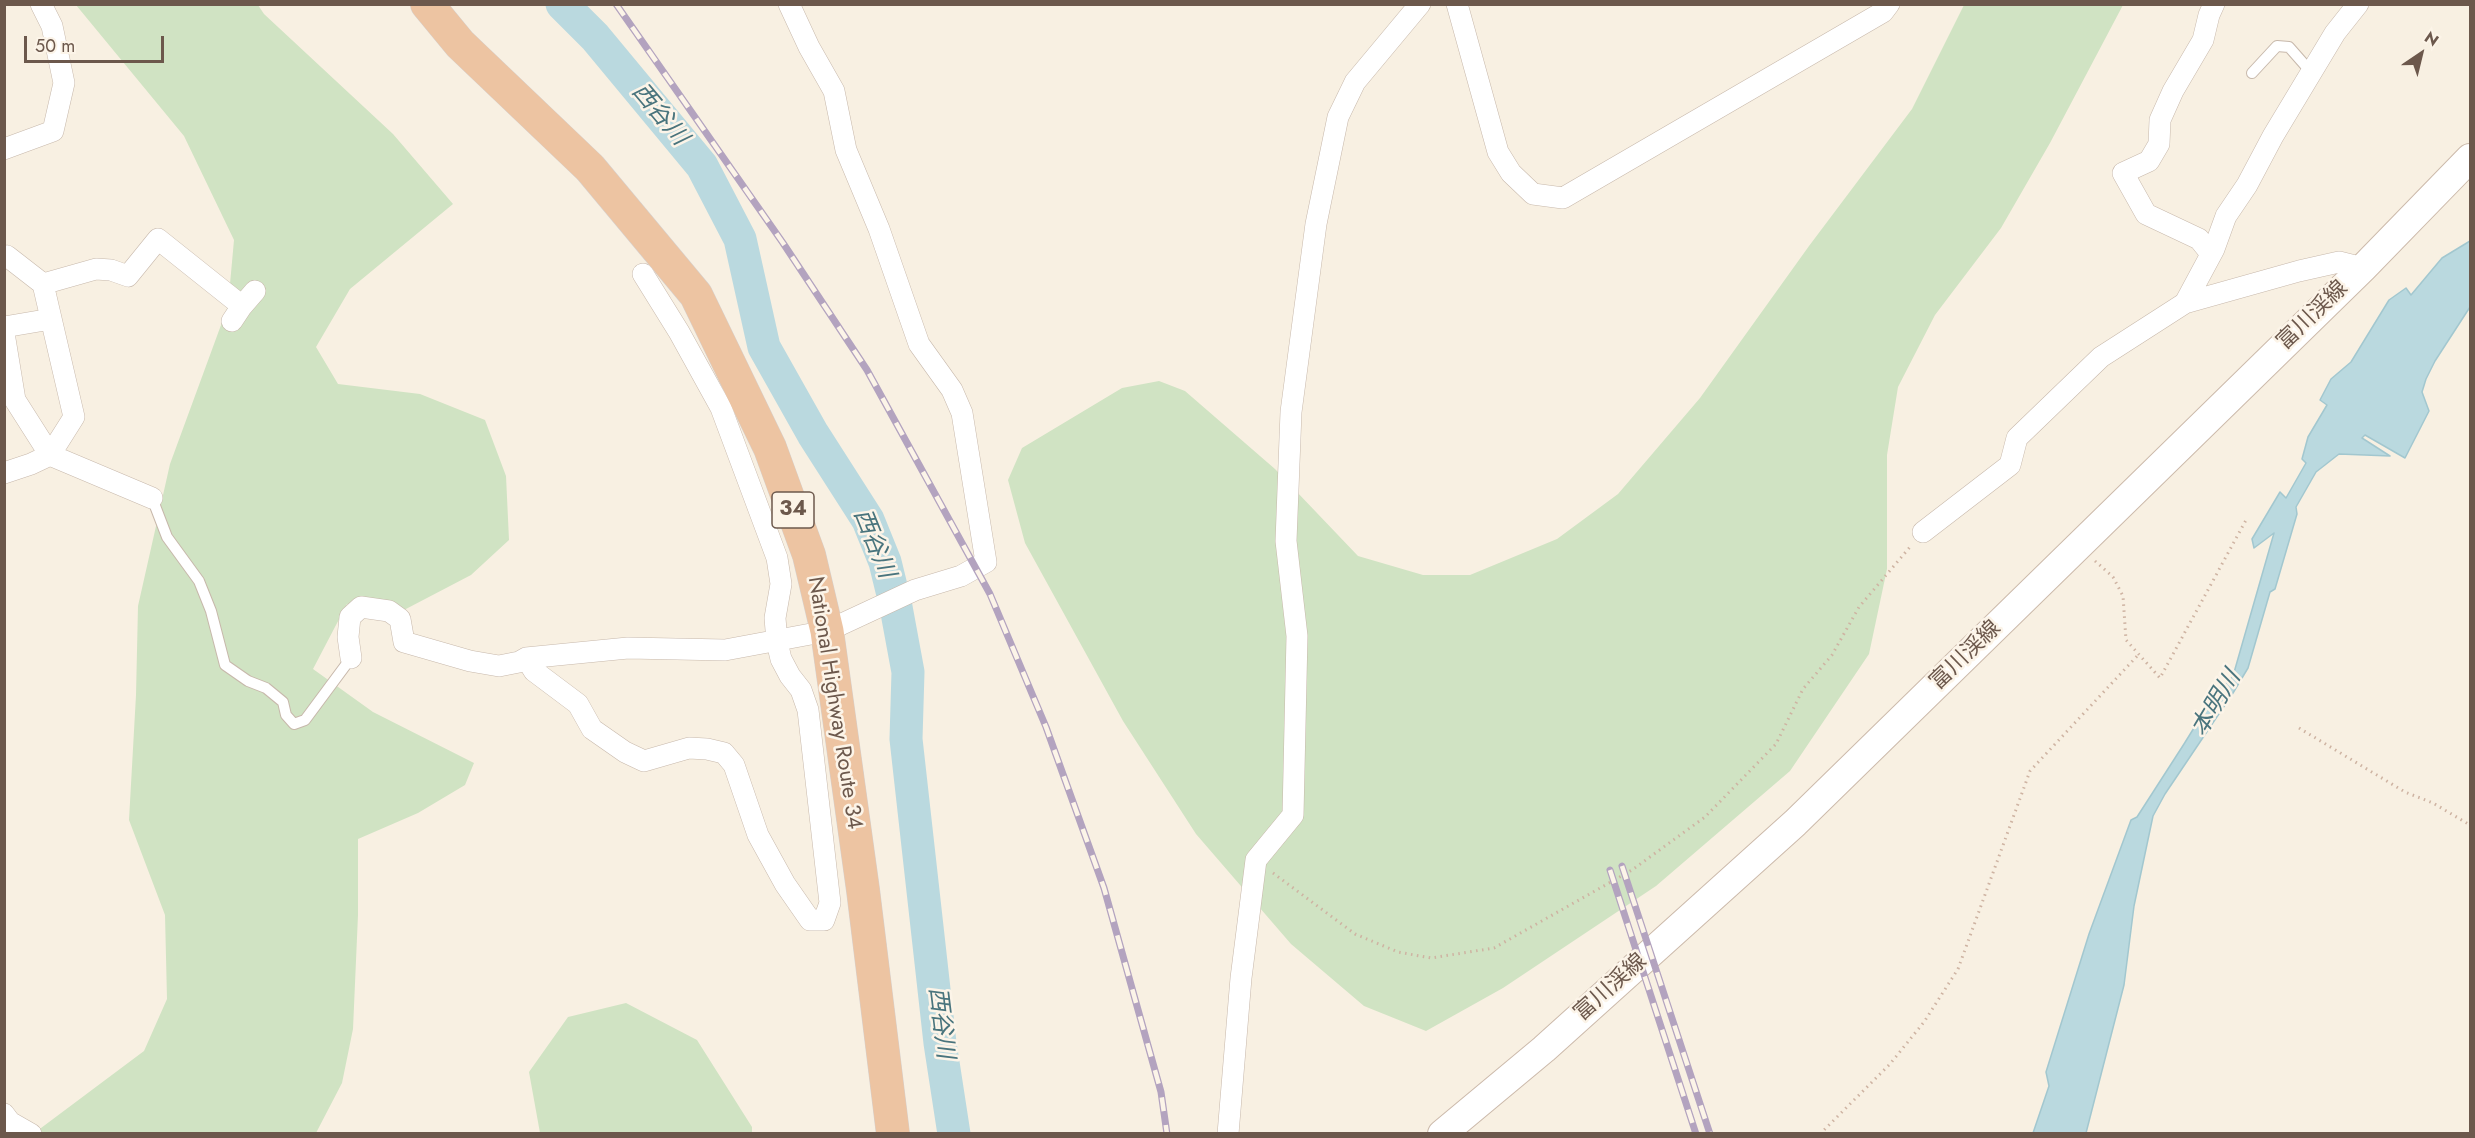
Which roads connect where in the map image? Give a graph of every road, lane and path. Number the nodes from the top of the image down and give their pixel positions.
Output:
1 (41, 4) edge
2 (427, 4) edge
3 (789, 4) edge
4 (1420, 4) edge
5 (1457, 4) edge
6 (1889, 4) edge
7 (2214, 4) edge
8 (2358, 4) edge
9 (2311, 72) junction
10 (2252, 73) dead end
11 (4, 149) edge
12 (2470, 158) edge
13 (2211, 254) junction
14 (4, 258) edge
15 (2363, 268) junction
16 (643, 274) dead end
17 (43, 284) junction
18 (2185, 303) junction
19 (243, 306) dead end
20 (51, 319) junction
21 (4, 327) edge
22 (4, 333) edge
23 (50, 455) junction
24 (4, 473) edge
25 (152, 498) joint
26 (2246, 520) dead end
27 (1923, 532) joint
28 (2078, 546) junction
29 (827, 631) junction
30 (777, 642) junction
31 (2139, 654) junction
32 (351, 658) joint
33 (526, 658) junction
34 (2299, 728) dead end
35 (2470, 825) edge
36 (1256, 860) junction
37 (4, 1114) edge
38 (32, 1134) edge
39 (893, 1134) edge
40 (1228, 1134) edge
41 (1442, 1134) edge
42 (1820, 1134) edge

1 - 11 street
2 - 29 highway, National Highway Route 34 / 34
3 - 29 street
4 - 36 street
5 - 6 street
7 - 13 street
8 - 9 street
9 - 10 lane
9 - 13 street
12 - 15 main road, 富川渓線
13 - 18 street
14 - 17 street
15 - 18 street
15 - 28 main road, 富川渓線
16 - 30 street
17 - 19 street
17 - 20 street
18 - 27 street
20 - 21 street
20 - 23 street
22 - 23 street
23 - 24 street
23 - 25 street
25 - 32 lane
26 - 31 path
27 - 36 path
28 - 31 path
28 - 41 main road, 富川渓線
29 - 30 street
29 - 39 highway, National Highway Route 34 / 34
30 - 33 street
30 - 33 street
31 - 42 path
32 - 33 street
34 - 35 path
36 - 40 street
37 - 38 street

